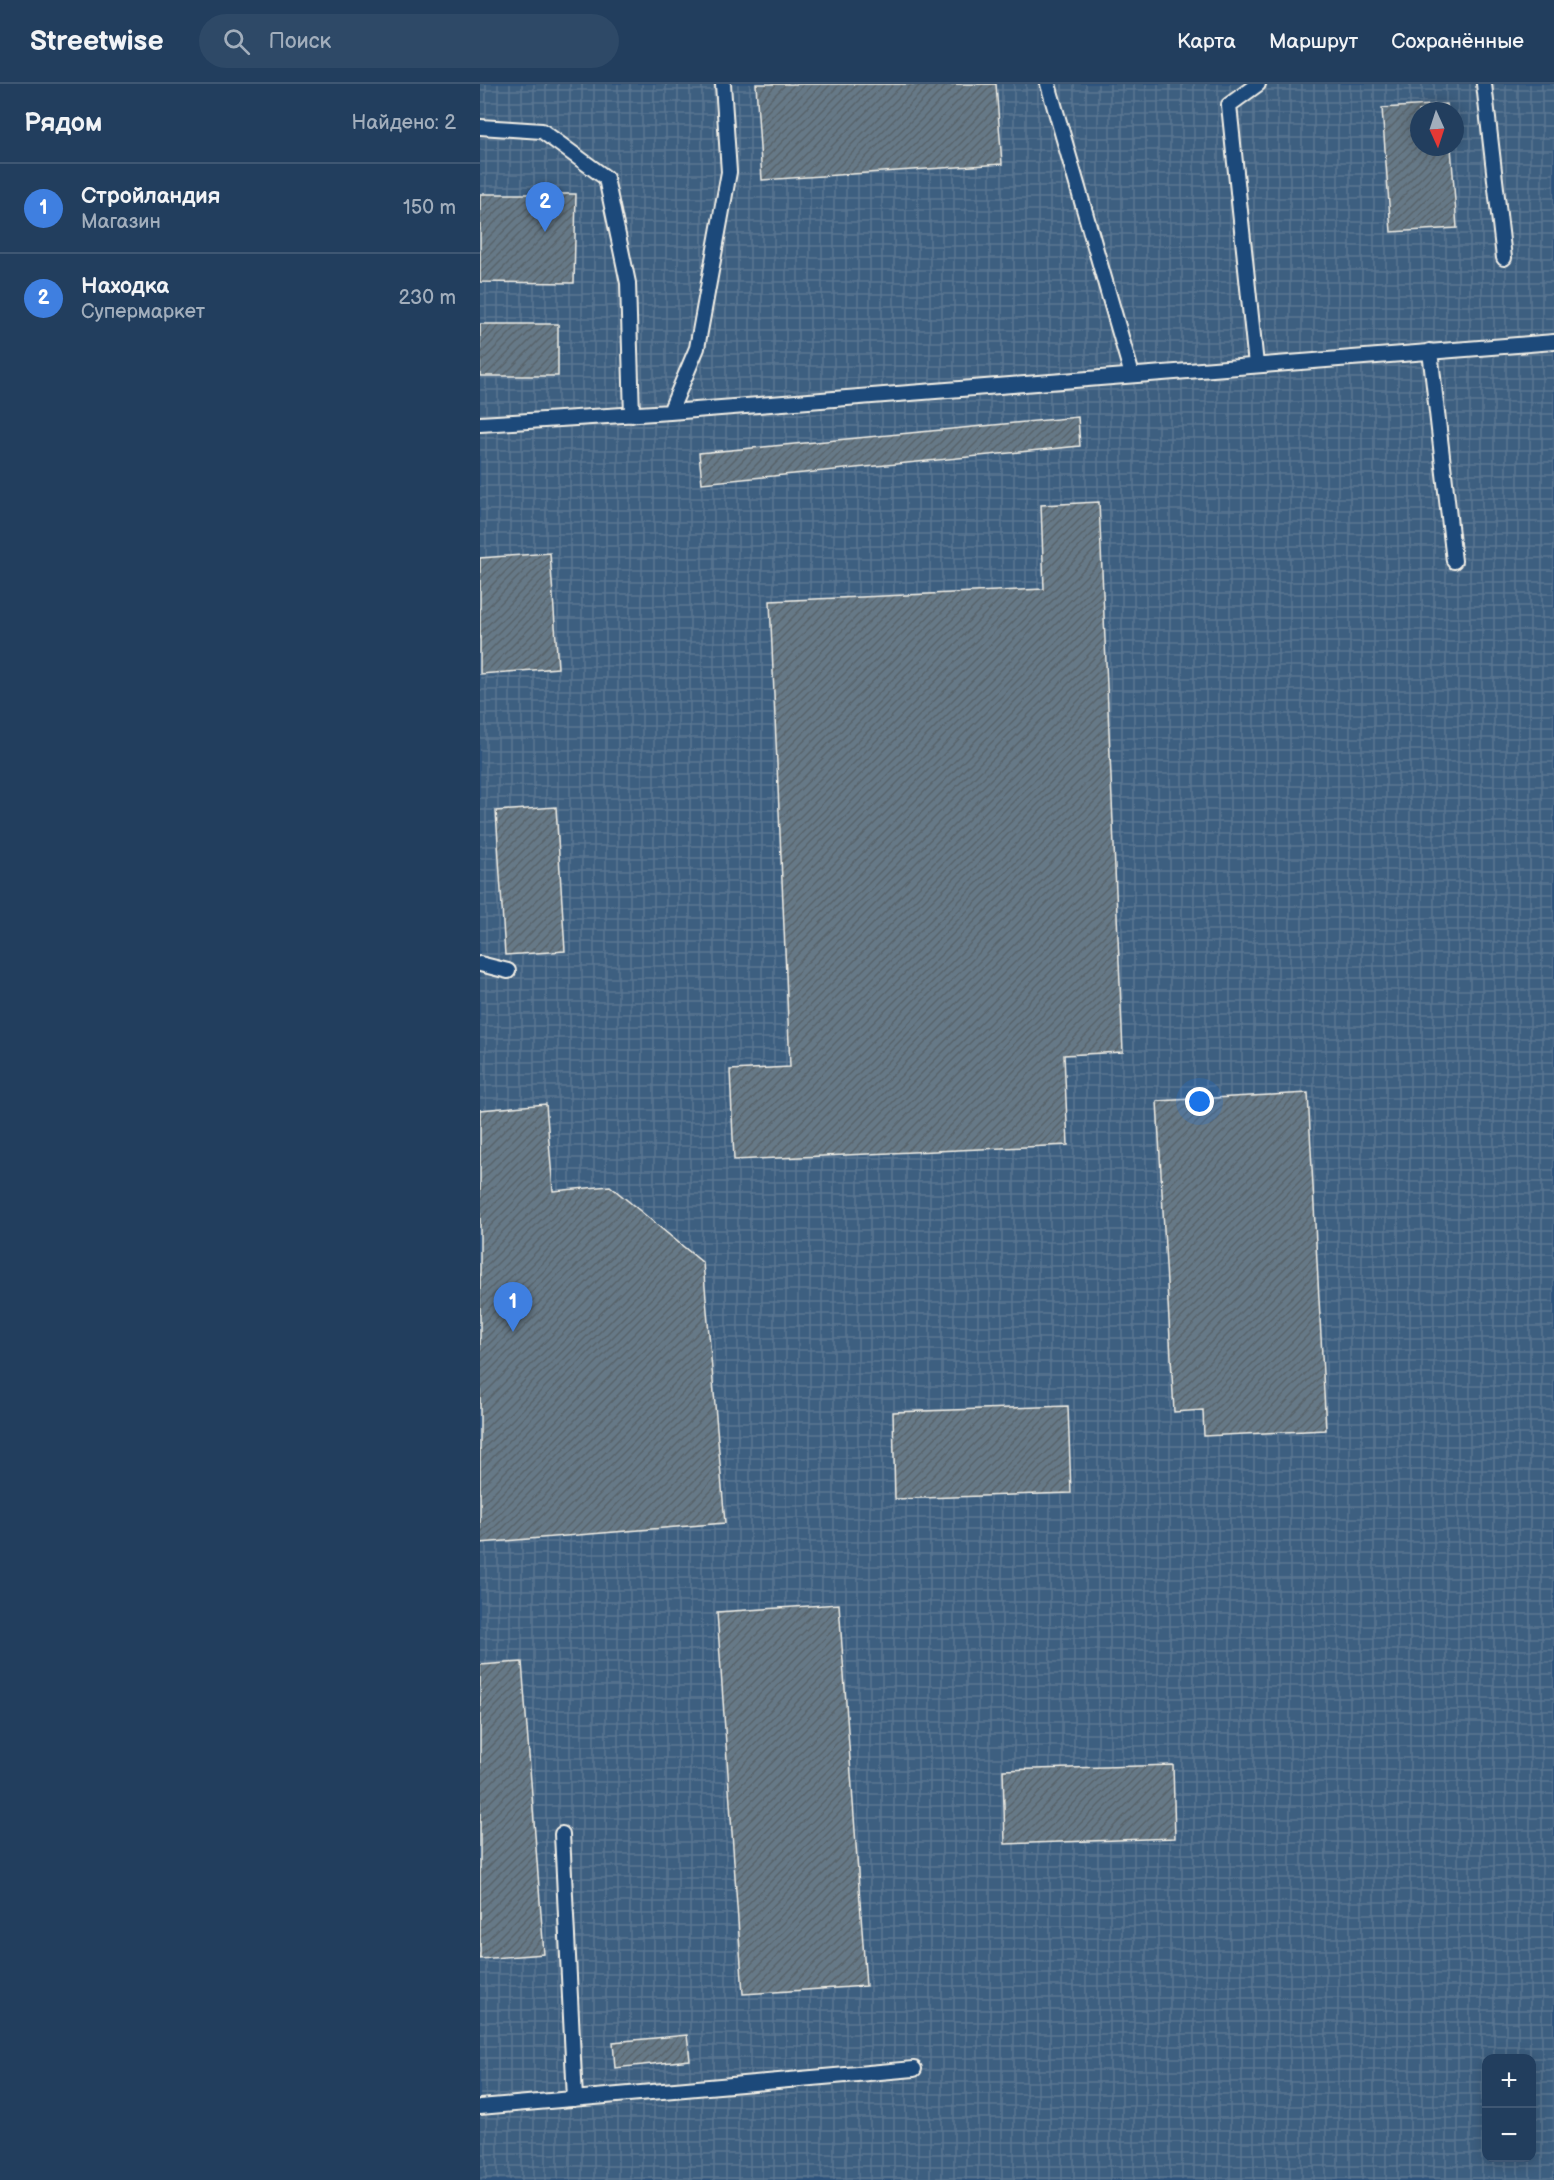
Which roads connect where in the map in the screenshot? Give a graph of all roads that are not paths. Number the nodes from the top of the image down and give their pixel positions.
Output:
1 (723, 84) edge
2 (1048, 84) edge
3 (1258, 84) edge
4 (1484, 84) edge
5 (480, 127) edge
6 (1504, 258) dead end
7 (1554, 342) edge
8 (1430, 351) junction
9 (1256, 365) junction
10 (1132, 375) junction
11 (670, 412) junction
12 (632, 415) junction
13 (480, 424) edge
14 (1454, 561) dead end
15 (480, 964) edge
16 (508, 971) dead end
17 (562, 1834) dead end
18 (914, 2069) dead end
19 (575, 2099) junction
20 (480, 2107) edge

1 - 11 lane
2 - 10 lane
3 - 9 lane
4 - 6 lane
5 - 12 lane
7 - 8 lane
8 - 9 lane
8 - 14 lane
9 - 10 lane
10 - 11 lane
11 - 12 lane
12 - 13 lane
15 - 16 lane
17 - 19 lane
18 - 19 lane
19 - 20 lane

